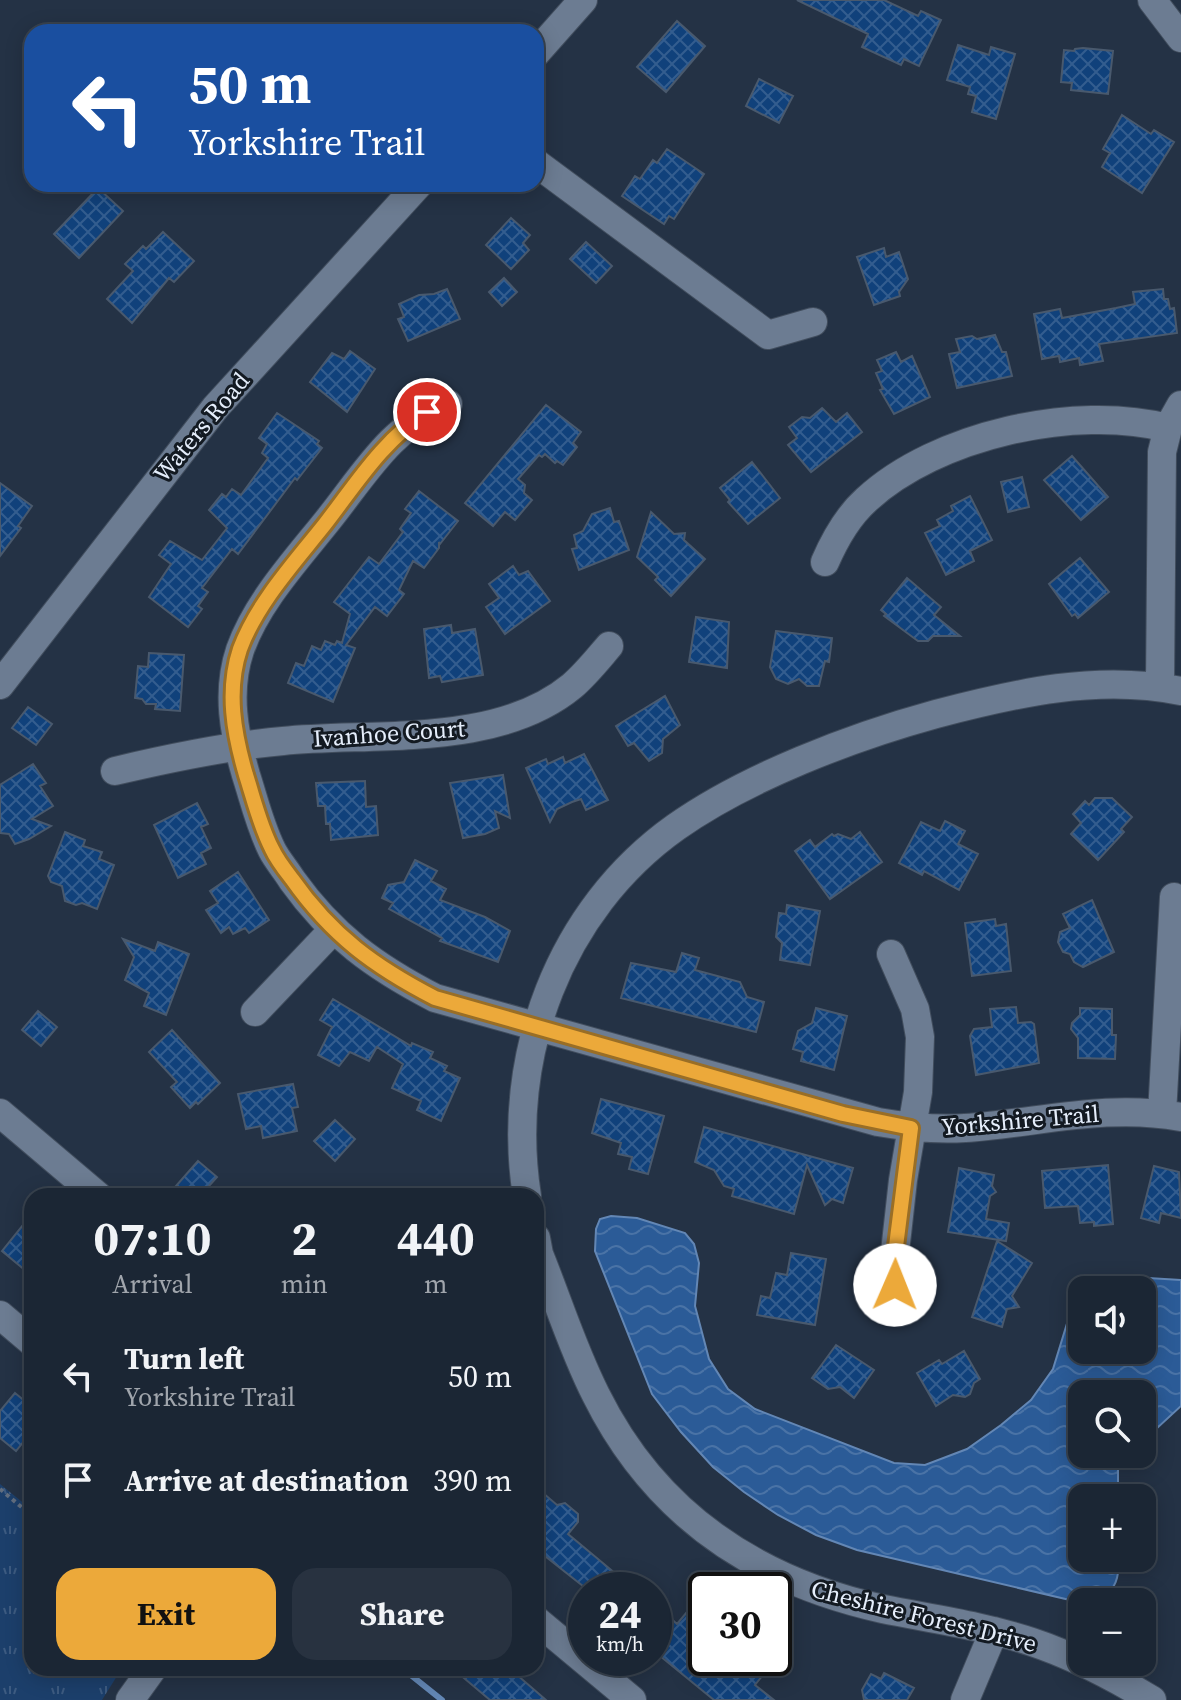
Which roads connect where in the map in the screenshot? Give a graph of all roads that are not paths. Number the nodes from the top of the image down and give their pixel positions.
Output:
1 (583, 0) edge
2 (1152, 0) edge
3 (1181, 38) edge
4 (544, 44) edge
5 (544, 169) edge
6 (412, 192) edge
7 (813, 322) dead end
8 (448, 404) dead end
9 (1174, 417) edge
10 (825, 562) dead end
11 (609, 646) dead end
12 (0, 685) edge
13 (1170, 689) edge
14 (238, 746) junction
15 (115, 771) dead end
16 (1174, 897) dead end
17 (333, 930) junction
18 (891, 954) dead end
19 (255, 1012) dead end
20 (536, 1027) junction
21 (0, 1113) edge
22 (1172, 1116) edge
23 (911, 1128) junction
24 (89, 1188) edge
25 (526, 1188) edge
26 (544, 1266) edge
27 (900, 1296) dead end
28 (0, 1315) edge
29 (24, 1335) edge
30 (544, 1627) edge
31 (994, 1631) junction
32 (147, 1676) edge
33 (130, 1700) edge
34 (632, 1700) edge
35 (965, 1700) edge
36 (1152, 1700) edge

1 - 4 street
2 - 3 street
5 - 7 street
6 - 12 street, Waters Road
8 - 14 street, Yorkshire Trail
9 - 10 street
9 - 13 street
11 - 14 street, Ivanhoe Court
13 - 20 street
14 - 15 street, Ivanhoe Court
14 - 17 street, Yorkshire Trail
16 - 22 street
17 - 19 street
17 - 20 street, Yorkshire Trail
18 - 23 street
20 - 23 street, Yorkshire Trail
20 - 25 street
21 - 24 street
22 - 23 street, Yorkshire Trail
23 - 27 street
26 - 31 street, Cheshire Forest Drive
28 - 29 street
30 - 34 street
31 - 35 street
31 - 36 street, Cheshire Forest Drive
32 - 33 street

